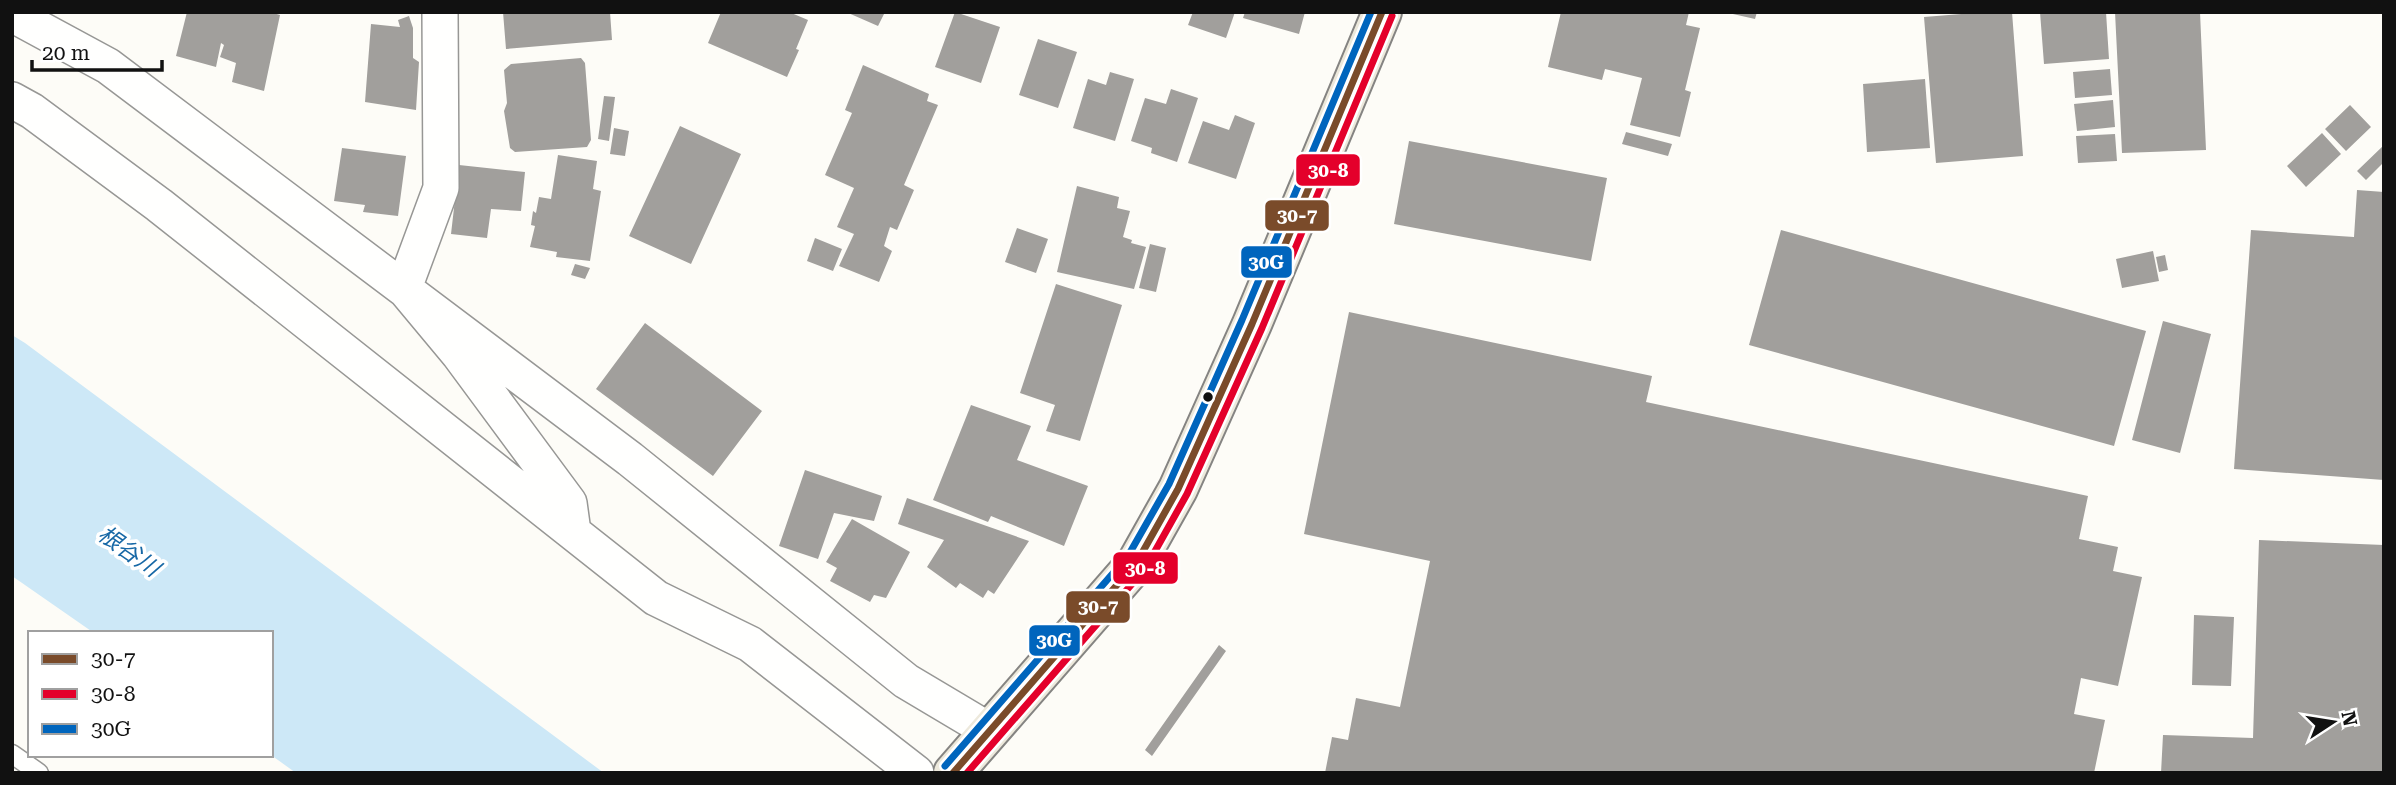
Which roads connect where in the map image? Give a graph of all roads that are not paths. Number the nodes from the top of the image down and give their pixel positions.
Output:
1 (440, 12) edge
2 (1382, 12) edge
3 (12, 14) edge
4 (12, 100) edge
5 (404, 288) junction
6 (573, 532) junction
7 (990, 731) junction
8 (12, 754) edge
9 (38, 773) edge
10 (916, 773) edge
11 (953, 773) edge

1 - 5 street
2 - 7 main road
3 - 5 street
4 - 6 street
5 - 6 street
5 - 7 street
6 - 10 street
7 - 11 main road
8 - 9 lane

